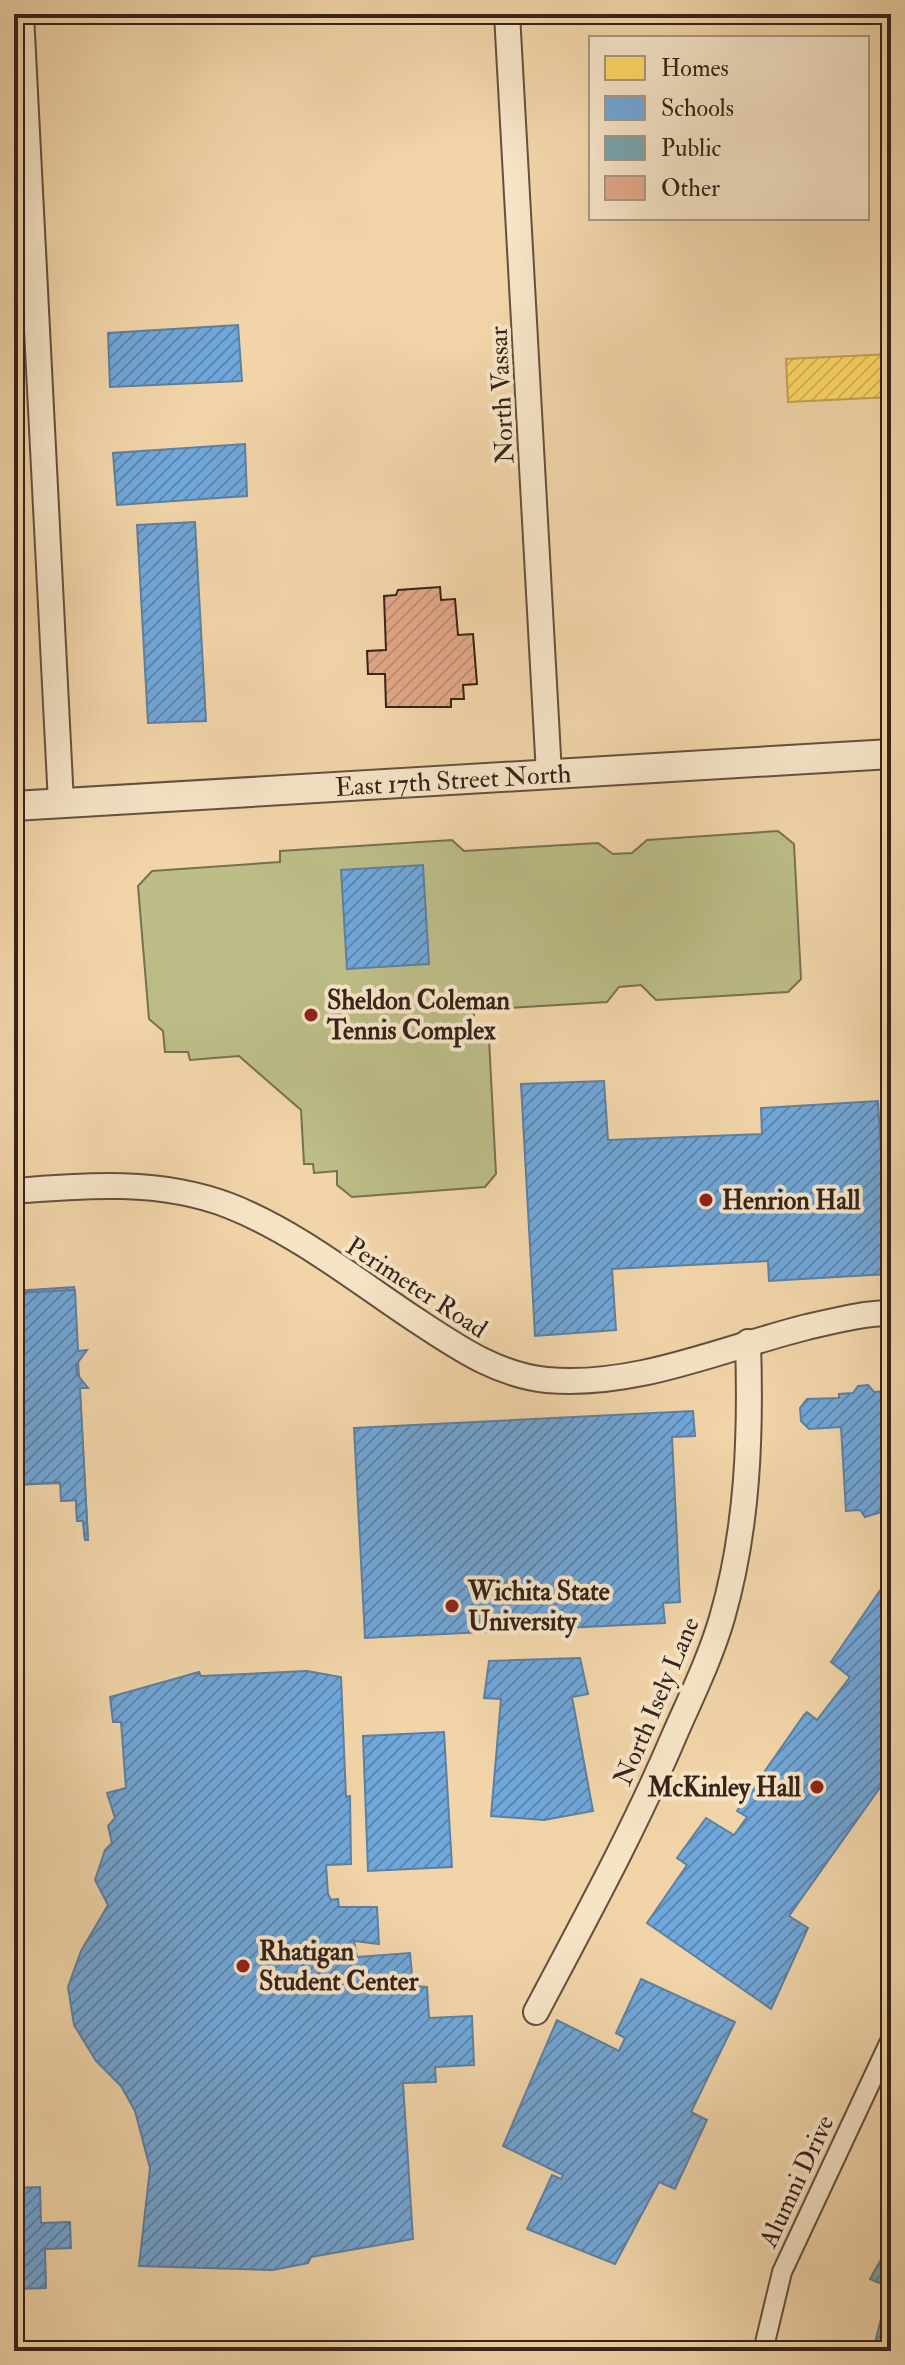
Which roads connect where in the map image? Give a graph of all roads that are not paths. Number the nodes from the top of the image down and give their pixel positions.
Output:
1 (21, 14) edge
2 (507, 14) edge
3 (891, 754) edge
4 (549, 774) junction
5 (61, 803) junction
6 (14, 806) edge
7 (14, 1191) edge
8 (891, 1313) edge
9 (748, 1342) junction
10 (536, 2012) dead end
11 (891, 2039) edge
12 (763, 2351) edge

1 - 5 street
2 - 4 street, North Vassar
3 - 4 street, East 17th Street North
4 - 5 street, East 17th Street North
5 - 6 street, East 17th Street North
7 - 9 street, Perimeter Road
8 - 9 street, Perimeter Road
9 - 10 street, North Isely Lane
11 - 12 street, Alumni Drive

